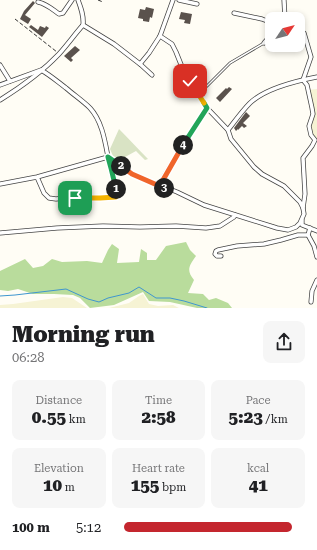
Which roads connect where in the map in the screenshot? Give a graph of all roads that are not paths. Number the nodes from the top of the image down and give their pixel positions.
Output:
1 (72, 0) edge
2 (78, 0) edge
3 (173, 0) edge
4 (179, 0) edge
5 (284, 0) edge
6 (38, 2) dead end
7 (197, 4) dead end
8 (285, 12) edge
9 (234, 13) dead end
10 (265, 20) edge
11 (83, 25) junction
12 (160, 36) junction
13 (305, 37) edge
14 (264, 43) edge
15 (317, 56) edge
16 (311, 57) junction
17 (140, 64) junction
18 (0, 65) edge
19 (41, 70) junction
20 (152, 75) dead end
21 (317, 77) edge
22 (303, 80) junction
23 (10, 81) junction
24 (0, 85) edge
25 (197, 93) junction
26 (0, 100) edge
27 (207, 108) junction
28 (228, 130) junction
29 (108, 157) junction
30 (37, 176) junction
31 (0, 184) edge
32 (165, 188) junction
33 (303, 210) junction
34 (235, 215) junction
35 (302, 219) junction
36 (310, 228) junction
37 (317, 231) edge
38 (0, 233) edge
39 (308, 235) junction
40 (221, 256) dead end
41 (317, 257) edge
42 (317, 280) edge
43 (311, 302) dead end

1 - 6 street
2 - 11 street
3 - 12 street
4 - 7 street
5 - 8 street
9 - 10 street
11 - 17 street
11 - 19 street
12 - 17 street
12 - 25 street
13 - 16 street
14 - 25 lane
15 - 16 street
16 - 22 street
17 - 20 street
18 - 23 street
19 - 23 street
19 - 26 street
19 - 29 street
21 - 22 street
22 - 28 street
22 - 33 street
23 - 24 street
25 - 27 street
27 - 28 street
27 - 32 street
28 - 33 street
29 - 30 street
29 - 30 street
29 - 32 street
30 - 31 street
32 - 34 street
33 - 35 street
34 - 35 street
34 - 38 street
35 - 36 street
36 - 37 street
36 - 39 street
39 - 40 street
39 - 41 street
42 - 43 street

